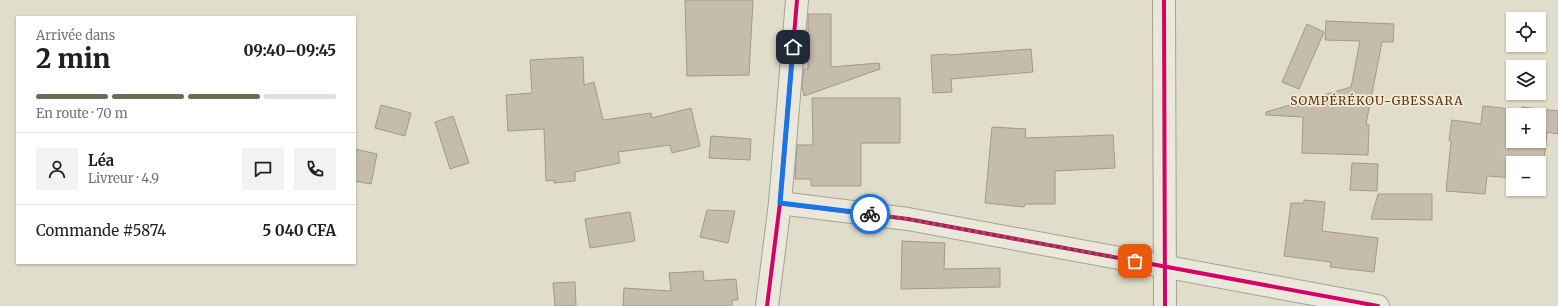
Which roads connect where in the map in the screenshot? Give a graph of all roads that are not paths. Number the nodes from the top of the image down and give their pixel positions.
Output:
1 (797, 0) edge
2 (1164, 0) edge
3 (780, 203) junction
4 (1166, 267) junction
5 (766, 306) edge
6 (1165, 306) edge
7 (1378, 306) edge

1 - 3 street
2 - 4 street
3 - 4 street
3 - 5 street
4 - 6 street
4 - 7 street

